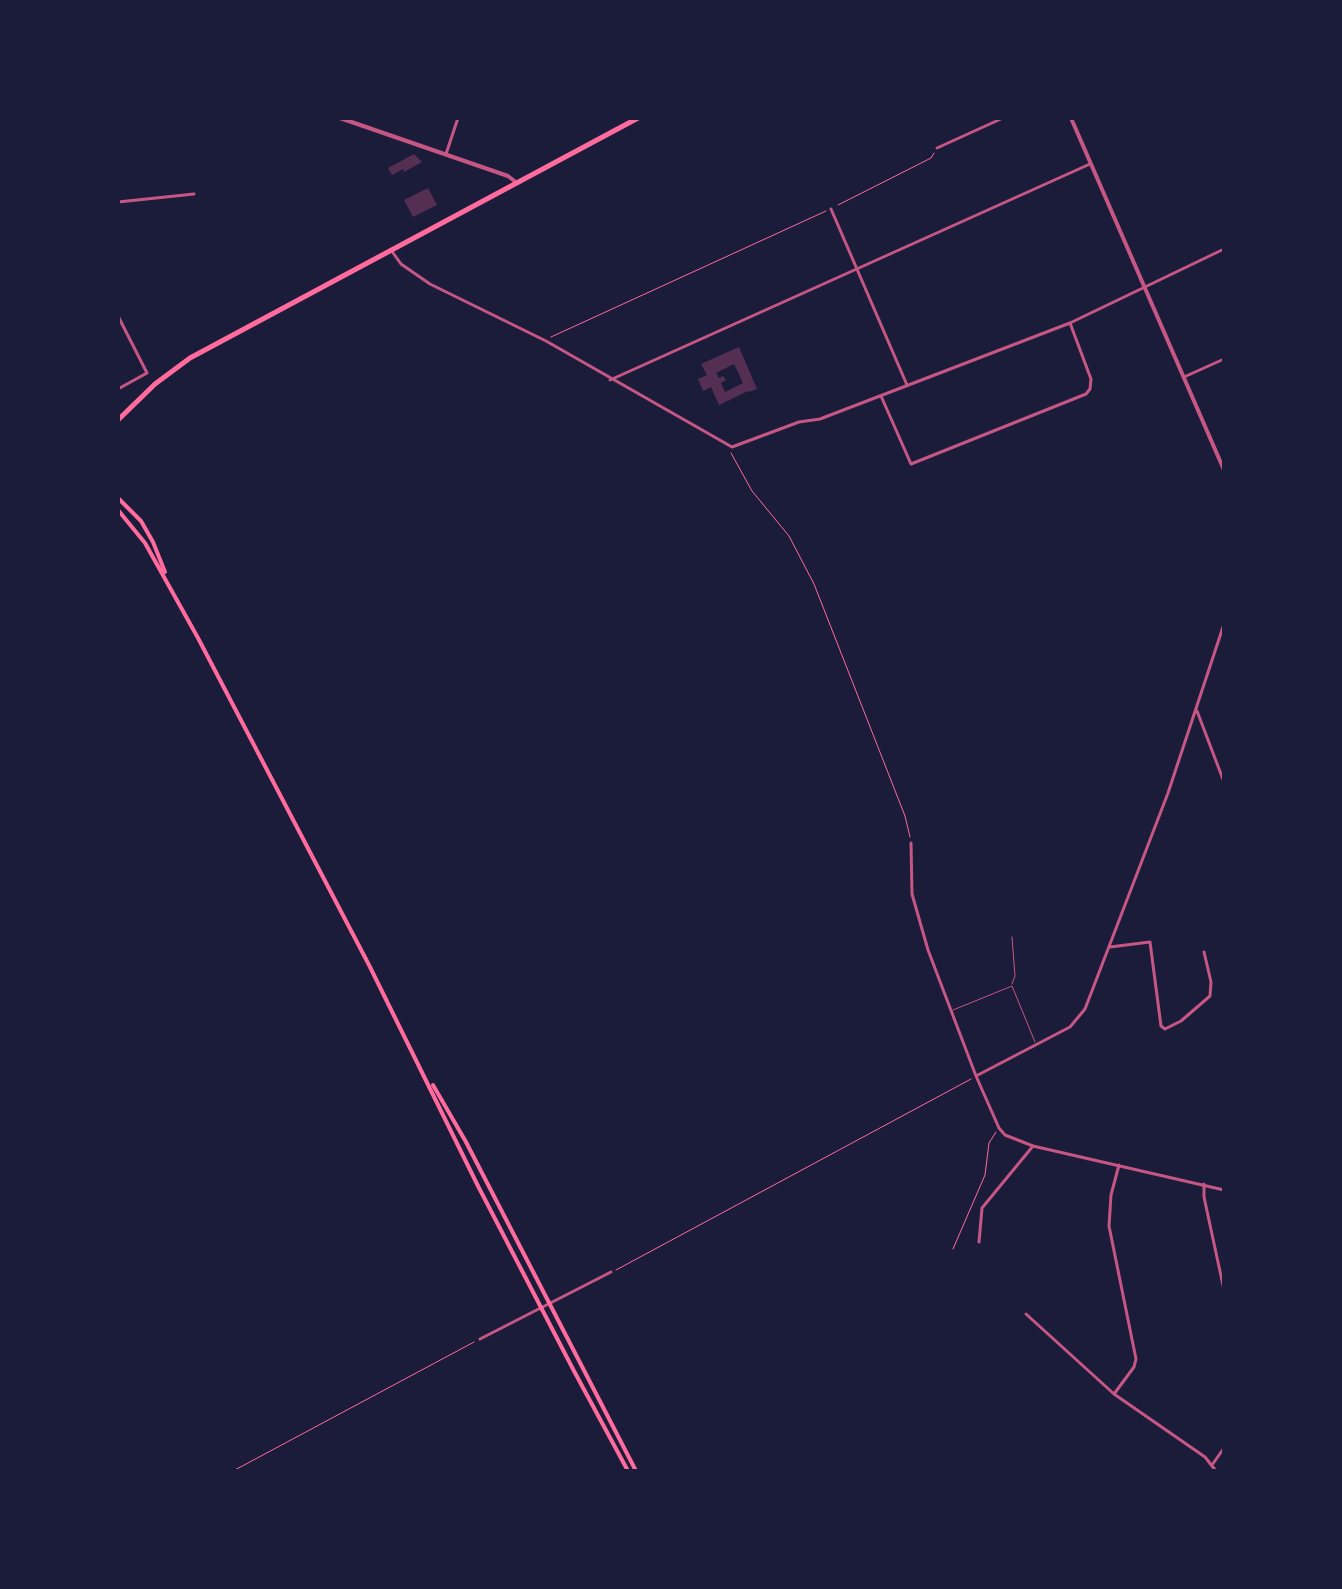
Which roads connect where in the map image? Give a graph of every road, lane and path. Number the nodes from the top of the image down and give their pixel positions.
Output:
1 (340, 118) edge
2 (458, 118) edge
3 (638, 118) edge
4 (1003, 118) edge
5 (1071, 118) edge
6 (356, 121) edge
7 (937, 148) joint
8 (446, 154) junction
9 (1090, 164) junction
10 (517, 183) junction
11 (194, 194) dead end
12 (118, 202) edge
13 (831, 209) junction
14 (1224, 249) edge
15 (391, 250) junction
16 (857, 268) junction
17 (1144, 289) junction
18 (118, 316) edge
19 (1070, 323) junction
20 (546, 341) junction
21 (1224, 359) edge
22 (1183, 378) junction
23 (610, 380) junction
24 (907, 386) junction
25 (118, 389) edge
26 (881, 396) junction
27 (118, 420) edge
28 (732, 447) junction
29 (1224, 470) edge
30 (118, 498) edge
31 (118, 510) edge
32 (171, 586) junction
33 (1224, 624) edge
34 (1197, 711) junction
35 (1224, 782) edge
36 (911, 843) joint
37 (1012, 937) dead end
38 (1110, 947) junction
39 (1204, 952) dead end
40 (1012, 986) junction
41 (953, 1010) junction
42 (1036, 1044) junction
43 (419, 1063) junction
44 (976, 1076) junction
45 (999, 1128) junction
46 (1033, 1146) junction
47 (1119, 1165) junction
48 (1204, 1184) junction
49 (1224, 1190) edge
50 (979, 1242) dead end
51 (953, 1249) dead end
52 (611, 1272) joint
53 (1222, 1273) edge
54 (1224, 1290) edge
55 (550, 1303) junction
56 (542, 1309) junction
57 (1026, 1314) dead end
58 (480, 1339) joint
59 (1114, 1394) junction
60 (1224, 1448) edge
61 (1212, 1465) junction
62 (233, 1471) edge
63 (628, 1471) edge
64 (636, 1471) edge
65 (1216, 1471) edge

1 - 6 street
2 - 8 street
3 - 10 main road
4 - 7 street
5 - 9 street
6 - 8 street
7 - 13 path
8 - 10 street
9 - 16 street
9 - 17 street
10 - 15 main road
11 - 12 street
13 - 16 street
13 - 20 path
14 - 17 street
15 - 20 street
15 - 27 main road
16 - 23 street
16 - 24 street
17 - 19 street
17 - 22 street
18 - 25 street
19 - 24 street
19 - 26 street
20 - 23 street
21 - 22 street
22 - 29 street
23 - 28 street
24 - 26 street
26 - 28 street
28 - 36 path
30 - 32 main road
31 - 32 main road
32 - 43 main road
33 - 34 street
34 - 35 street
34 - 38 street
36 - 41 street
37 - 40 lane
38 - 39 street
38 - 42 street
40 - 41 lane
40 - 42 lane
41 - 44 street
42 - 44 street
43 - 55 main road
43 - 56 main road
44 - 45 street
44 - 52 path
45 - 46 street
45 - 51 path
46 - 47 street
46 - 50 street
47 - 48 street
47 - 59 street
48 - 49 street
48 - 53 street
52 - 55 street
53 - 54 street
55 - 56 street
55 - 64 main road
56 - 58 street
56 - 63 main road
57 - 59 street
58 - 62 path
59 - 61 street
60 - 61 street
61 - 65 street

